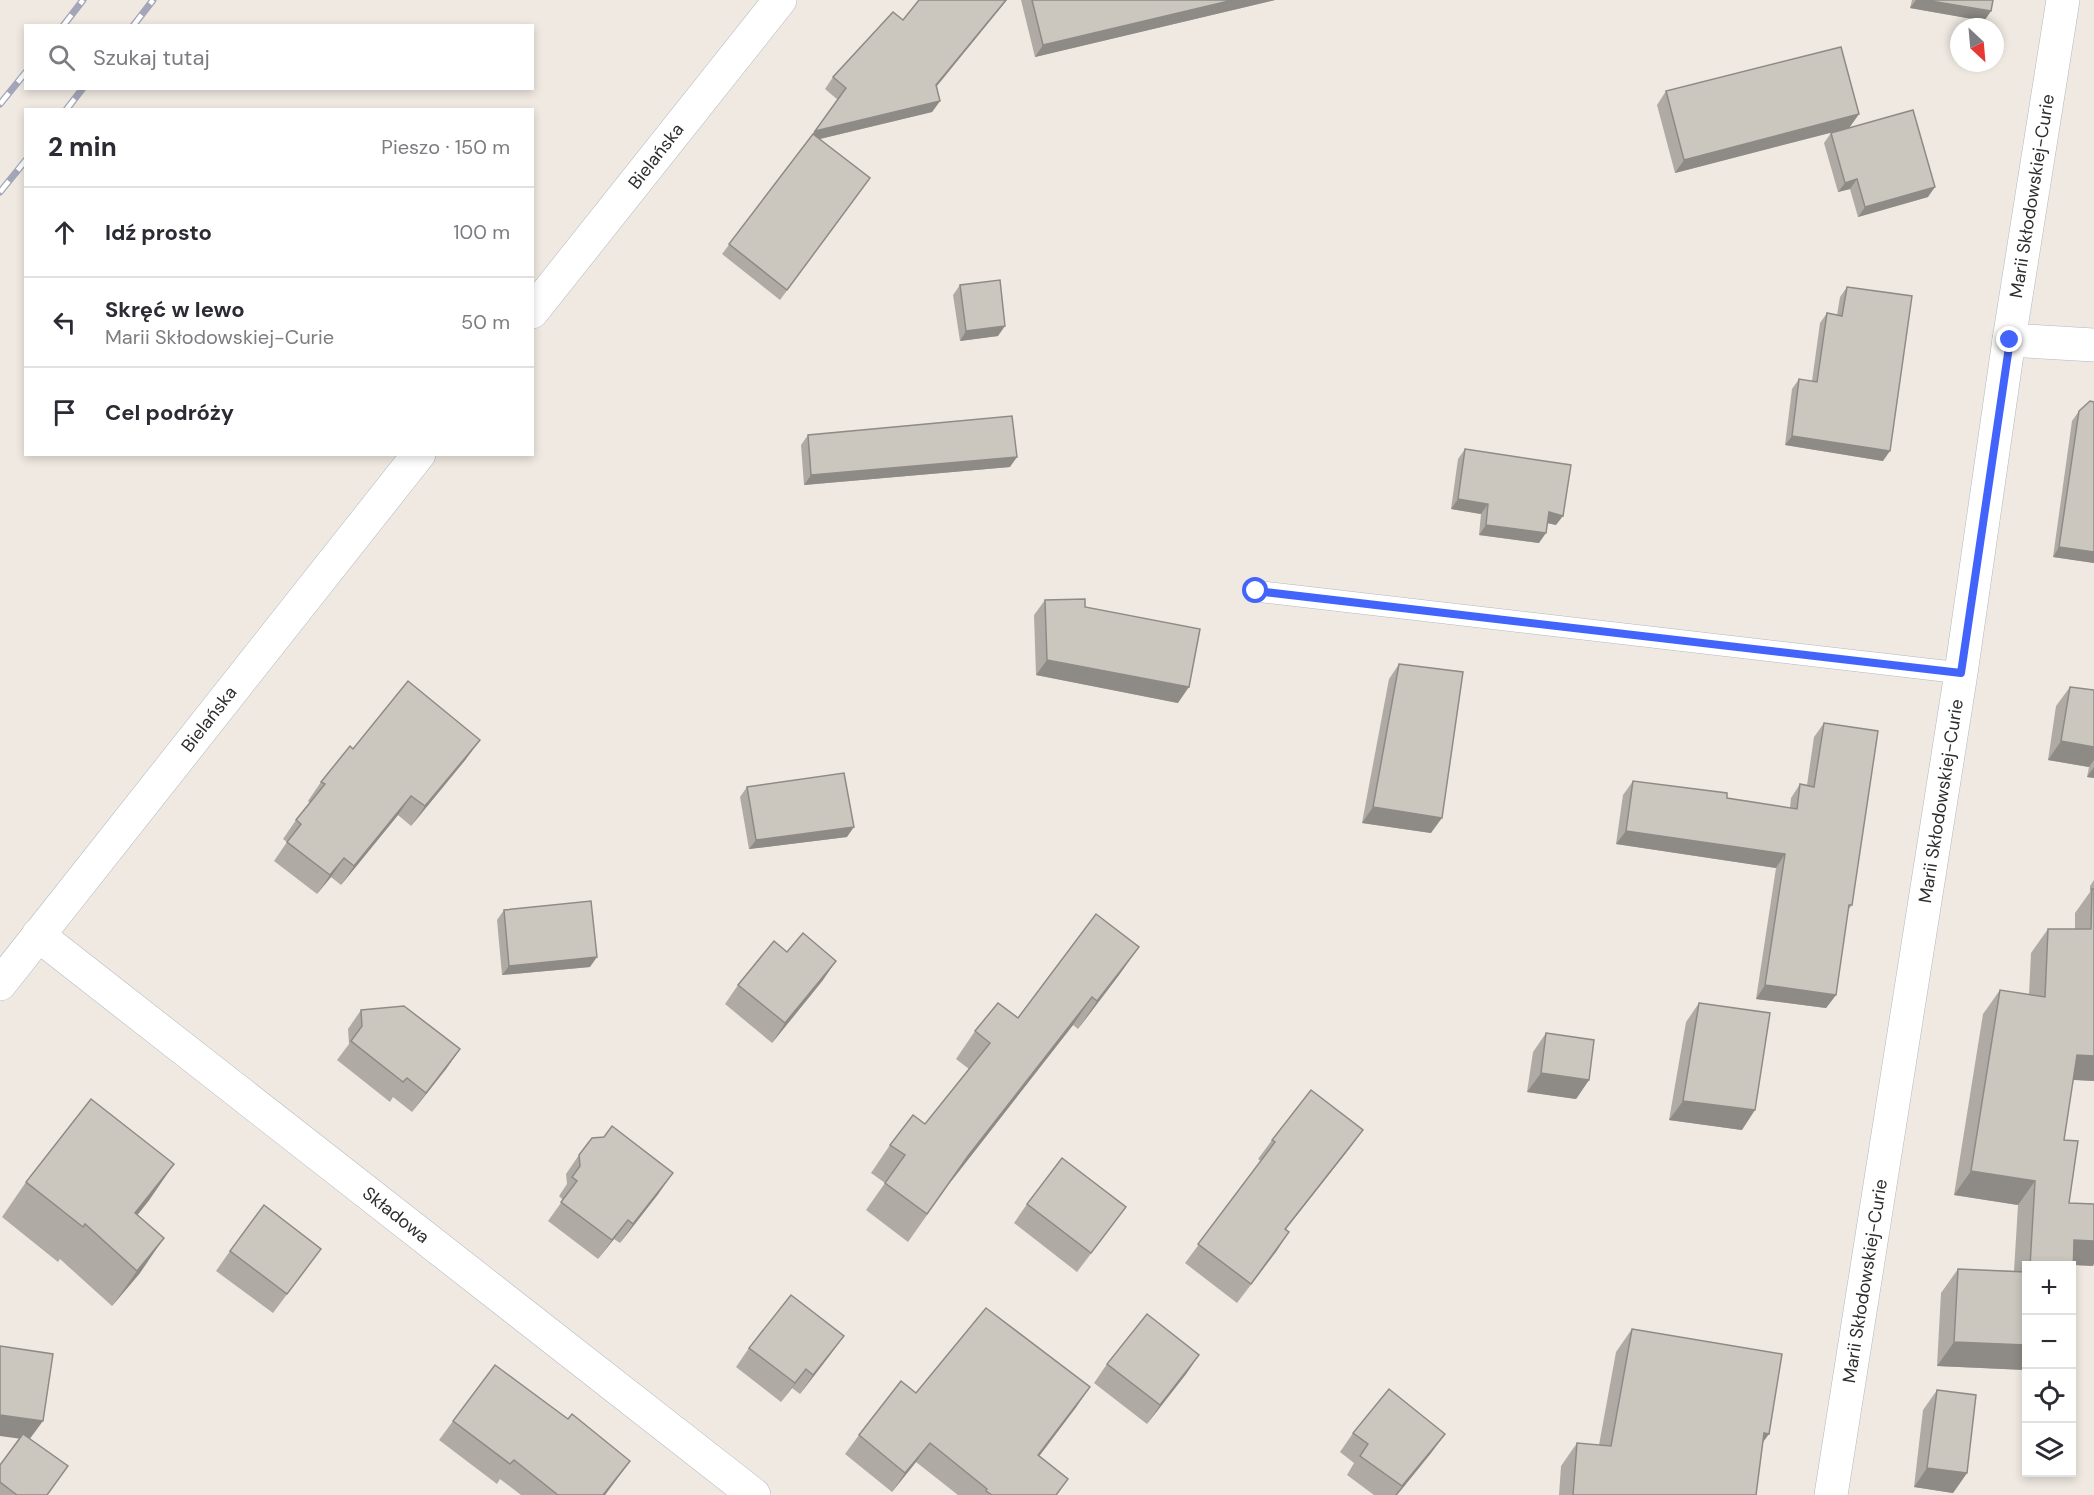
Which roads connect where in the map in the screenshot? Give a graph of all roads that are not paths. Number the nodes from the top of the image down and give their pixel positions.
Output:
1 (780, 0) edge
2 (2063, 0) edge
3 (534, 309) edge
4 (2010, 340) junction
5 (2094, 345) edge
6 (417, 456) edge
7 (1256, 591) dead end
8 (1961, 673) junction
9 (38, 935) junction
10 (0, 984) edge
11 (754, 1495) edge
12 (1831, 1495) edge

1 - 3 street, Bielańska
2 - 4 street, Marii Skłodowskiej-Curie
4 - 5 street
4 - 8 street, Marii Skłodowskiej-Curie
6 - 9 street, Bielańska
7 - 8 lane
8 - 12 street, Marii Skłodowskiej-Curie
9 - 10 street, Bielańska
9 - 11 street, Składowa

